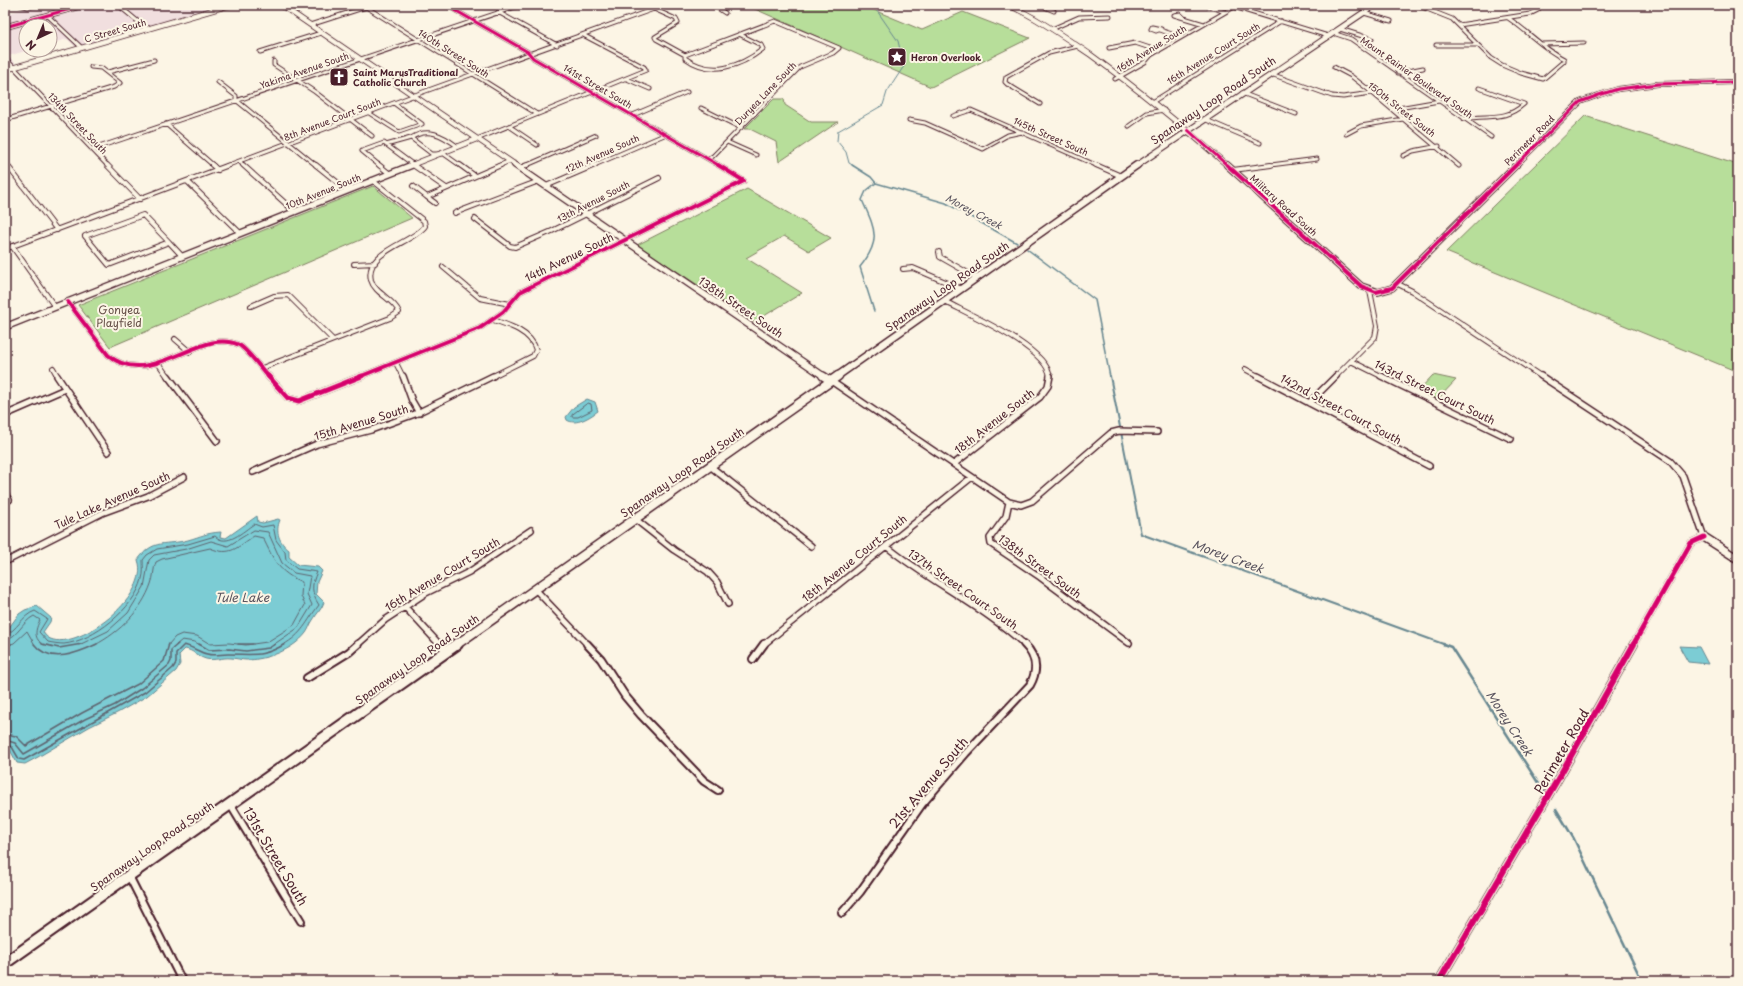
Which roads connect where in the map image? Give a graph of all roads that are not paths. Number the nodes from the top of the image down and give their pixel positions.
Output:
1 (20, 5) edge
2 (35, 5) edge
3 (84, 5) edge
4 (118, 5) edge
5 (230, 5) edge
6 (281, 5) edge
7 (446, 5) edge
8 (521, 5) edge
9 (666, 5) edge
10 (713, 5) edge
11 (1008, 5) edge
12 (1020, 5) edge
13 (1040, 5) edge
14 (1206, 5) edge
15 (1375, 5) edge
16 (1421, 5) edge
17 (1540, 5) edge
18 (364, 6) edge
19 (1014, 8) junction
20 (654, 9) junction
21 (1054, 11) dead end
22 (498, 12) junction
23 (1226, 12) junction
24 (725, 13) dead end
25 (1364, 13) junction
26 (47, 15) junction
27 (1110, 16) dead end
28 (1183, 17) dead end
29 (1508, 18) junction
30 (473, 21) junction
31 (1391, 21) dead end
32 (1282, 22) junction
33 (1204, 24) junction
34 (310, 25) junction
35 (1459, 25) junction
36 (5, 26) edge
37 (1340, 28) junction
38 (147, 29) junction
39 (1052, 29) junction
40 (1160, 30) dead end
41 (321, 33) junction
42 (1333, 33) junction
43 (739, 34) junction
44 (583, 35) junction
45 (1328, 36) junction
46 (1182, 38) junction
47 (418, 39) junction
48 (1372, 39) dead end
49 (1584, 43) dead end
50 (557, 44) junction
51 (1541, 44) junction
52 (1436, 45) dead end
53 (1478, 45) junction
54 (1078, 46) junction
55 (82, 48) junction
56 (1109, 48) dead end
57 (1159, 51) junction
58 (260, 52) dead end
59 (685, 54) junction
60 (530, 55) junction
61 (5, 58) edge
62 (360, 59) junction
63 (154, 60) dead end
64 (274, 61) dead end
65 (91, 67) dead end
66 (1334, 67) dead end
67 (14, 68) junction
68 (1423, 68) dead end
69 (5, 70) edge
70 (108, 72) junction
71 (1398, 73) junction
72 (474, 74) junction
73 (1271, 74) junction
74 (1122, 76) junction
75 (627, 79) junction
76 (1115, 79) dead end
77 (296, 80) junction
78 (218, 82) dead end
79 (1738, 82) edge
80 (1479, 88) dead end
81 (650, 89) dead end
82 (592, 92) junction
83 (687, 92) dead end
84 (1242, 93) junction
85 (1372, 93) junction
86 (414, 96) junction
87 (236, 100) junction
88 (1154, 101) junction
89 (1439, 101) junction
90 (395, 104) junction
91 (1040, 104) dead end
92 (51, 106) junction
93 (701, 108) dead end
94 (1393, 109) junction
95 (1164, 110) junction
96 (369, 113) junction
97 (537, 114) junction
98 (1296, 114) dead end
99 (632, 115) junction
100 (953, 116) dead end
101 (1204, 119) junction
102 (1403, 119) junction
103 (1464, 119) junction
104 (5, 120) edge
105 (351, 120) junction
106 (909, 120) dead end
107 (166, 124) junction
108 (508, 126) junction
109 (1129, 126) dead end
110 (741, 128) junction
111 (1188, 130) junction
112 (1025, 132) junction
113 (664, 134) junction
114 (1346, 134) dead end
115 (596, 135) dead end
116 (372, 136) dead end
117 (1491, 137) dead end
118 (411, 138) junction
119 (477, 139) junction
120 (726, 142) junction
121 (290, 143) junction
122 (1260, 143) dead end
123 (385, 144) junction
124 (537, 145) dead end
125 (457, 146) junction
126 (1439, 146) junction
127 (93, 149) junction
128 (438, 154) junction
129 (756, 155) dead end
130 (1403, 156) dead end
131 (708, 158) junction
132 (1317, 160) dead end
133 (510, 161) junction
134 (240, 162) junction
135 (5, 163) edge
136 (412, 164) junction
137 (1459, 166) dead end
138 (520, 168) junction
139 (218, 170) junction
140 (1233, 170) junction
141 (390, 174) junction
142 (475, 176) junction
143 (1121, 176) junction
144 (659, 178) dead end
145 (372, 180) junction
146 (744, 180) joint
147 (538, 181) junction
148 (188, 182) junction
149 (413, 186) dead end
150 (546, 186) junction
151 (446, 188) junction
152 (347, 190) junction
153 (427, 197) junction
154 (140, 199) junction
155 (435, 203) dead end
156 (295, 212) junction
157 (455, 213) dead end
158 (587, 214) junction
159 (475, 219) dead end
160 (56, 230) junction
161 (240, 233) junction
162 (625, 240) junction
163 (169, 242) junction
164 (12, 246) junction
165 (5, 249) edge
166 (939, 252) dead end
167 (182, 256) junction
168 (354, 264) dead end
169 (374, 264) junction
170 (443, 267) dead end
171 (903, 269) dead end
172 (977, 278) junction
173 (1396, 283) junction
174 (962, 289) junction
175 (1370, 291) junction
176 (944, 301) junction
177 (68, 302) junction
178 (510, 304) junction
179 (251, 306) dead end
180 (55, 307) junction
181 (493, 320) junction
182 (5, 327) edge
183 (175, 339) dead end
184 (333, 340) junction
185 (190, 352) junction
186 (1351, 361) junction
187 (158, 363) junction
188 (396, 363) junction
189 (53, 368) dead end
190 (262, 368) junction
191 (1245, 369) dead end
192 (831, 381) junction
193 (65, 389) junction
194 (1309, 403) junction
195 (419, 413) junction
196 (5, 415) edge
197 (1157, 432) dead end
198 (1510, 439) dead end
199 (217, 441) dead end
200 (108, 452) dead end
201 (954, 464) junction
202 (710, 466) junction
203 (1429, 466) dead end
204 (253, 472) dead end
205 (184, 477) dead end
206 (972, 477) junction
207 (5, 494) edge
208 (9, 500) dead end
209 (1009, 502) junction
210 (635, 519) junction
211 (531, 530) dead end
212 (1704, 537) junction
213 (811, 546) dead end
214 (886, 546) junction
215 (1738, 559) edge
216 (5, 562) edge
217 (535, 589) junction
218 (728, 604) dead end
219 (405, 608) junction
220 (1129, 644) dead end
221 (447, 652) junction
222 (753, 659) dead end
223 (1036, 670) joint
224 (307, 678) dead end
225 (718, 790) dead end
226 (230, 804) junction
227 (128, 876) junction
228 (842, 913) dead end
229 (301, 921) dead end
230 (5, 963) edge
231 (182, 981) edge
232 (1439, 981) edge

1 - 2 street
3 - 26 main road
4 - 38 street
5 - 38 street, C Street South
6 - 34 street, 138th Street South
7 - 30 street, 141st Street South
8 - 22 street, Yakima Avenue South
9 - 20 street, 8th Avenue Court South
10 - 24 street
11 - 19 street, Military Road South
12 - 19 street
13 - 21 street
14 - 23 street
15 - 25 main road, Spanaway Loop Road South
16 - 35 street
17 - 29 street
18 - 34 street
18 - 47 street, 140th Street South
19 - 39 street, Military Road South
20 - 44 street, 8th Avenue Court South
20 - 59 street
22 - 30 street, Yakima Avenue South
22 - 50 street
23 - 32 street, 16th Avenue South
23 - 33 street, 16th Avenue South
25 - 31 street
25 - 37 main road, Spanaway Loop Road South
26 - 36 main road
26 - 55 street
27 - 39 street
28 - 33 street
29 - 35 street
29 - 51 street
30 - 47 street, Yakima Avenue South
30 - 60 street, 141st Street South
32 - 45 street
32 - 88 street, 16th Avenue Court South
33 - 46 street, 16th Avenue South
34 - 41 street, 138th Street South
35 - 53 street
37 - 42 main road, Spanaway Loop Road South
37 - 48 street
38 - 55 street, C Street South
39 - 54 street, Military Road South
40 - 46 street
41 - 58 street
41 - 62 street, 138th Street South
42 - 45 main road, Spanaway Loop Road South
42 - 71 street, Mount Rainier Boulevard South
43 - 59 street
43 - 59 street
43 - 110 street, Duryea Lane South
44 - 50 street, 8th Avenue Court South
44 - 75 street, 10th Avenue South
45 - 73 main road, Spanaway Loop Road South
46 - 57 street, 16th Avenue South
47 - 62 street, Yakima Avenue South
47 - 72 street, 140th Street South
49 - 51 street
50 - 60 street, 8th Avenue Court South
51 - 53 street
52 - 53 street
54 - 74 street, Military Road South
54 - 91 street
55 - 67 street, C Street South
56 - 57 street
57 - 74 street, 16th Avenue South
60 - 72 street, 8th Avenue Court South
60 - 82 street, 141st Street South
61 - 67 street, 134th Street South
62 - 77 street, Yakima Avenue South
62 - 86 street, 138th Street South
63 - 70 street
64 - 77 street
65 - 70 street
66 - 85 street, 150th Street South
67 - 69 street, C Street South
67 - 92 street, 134th Street South
68 - 71 street
70 - 92 street
71 - 89 street, Mount Rainier Boulevard South
72 - 86 street, 8th Avenue Court South
72 - 97 street, 140th Street South
73 - 84 main road, Spanaway Loop Road South
73 - 85 street
74 - 76 street, 16th Avenue South
74 - 88 street, Military Road South
75 - 81 street
75 - 82 street, 10th Avenue South
77 - 87 street, Yakima Avenue South
77 - 105 street
78 - 87 street
79 - 173 street, Perimeter Road
80 - 103 street
82 - 97 street, 10th Avenue South
82 - 99 street, 141st Street South
83 - 99 street
84 - 98 street
84 - 101 main road, Spanaway Loop Road South
85 - 94 street, 150th Street South
86 - 90 street, 8th Avenue Court South
86 - 119 street, 138th Street South
87 - 107 street, Yakima Avenue South
87 - 121 street
88 - 95 street, Military Road South
89 - 94 street
89 - 103 street, Mount Rainier Boulevard South
90 - 96 street, 8th Avenue Court South
90 - 96 street
92 - 104 street
92 - 127 street, 134th Street South
93 - 110 street
94 - 102 street, 150th Street South
95 - 109 street
95 - 111 street, Military Road South
96 - 105 street, 8th Avenue Court South
97 - 108 street, 10th Avenue South
99 - 113 street, 141st Street South
100 - 112 street, 145th Street South
101 - 111 main road, Spanaway Loop Road South
101 - 122 street
102 - 114 street
102 - 126 street, 150th Street South
103 - 117 street, Mount Rainier Boulevard South
105 - 116 street
105 - 121 street, 8th Avenue Court South
106 - 112 street
107 - 127 street, Yakima Avenue South
107 - 139 street
108 - 119 street, 10th Avenue South
108 - 124 street
110 - 120 street, Duryea Lane South
111 - 140 street, Military Road South
111 - 143 main road, Spanaway Loop Road South
112 - 143 street, 145th Street South
113 - 131 street, 141st Street South
113 - 150 street, 12th Avenue South
115 - 138 street
118 - 123 street
118 - 125 street
118 - 128 street
119 - 125 street, 10th Avenue South
119 - 133 street, 138th Street South
120 - 129 street
120 - 131 street, Duryea Lane South
121 - 134 street, 8th Avenue Court South
121 - 152 street
123 - 136 street
123 - 141 street
125 - 128 street, 10th Avenue South
126 - 130 street
126 - 137 street, 150th Street South
127 - 154 street, 134th Street South
128 - 136 street, 10th Avenue South
128 - 142 street
131 - 146 street, 141st Street South
132 - 140 street
133 - 138 street, 138th Street South
133 - 142 street
134 - 139 street, 8th Avenue Court South
134 - 156 street
135 - 160 street
136 - 141 street, 10th Avenue South
136 - 151 street
138 - 147 street, 138th Street South
139 - 148 street, 8th Avenue Court South
140 - 175 street, Military Road South
141 - 145 street, 10th Avenue South
142 - 151 street
143 - 172 main road, Spanaway Loop Road South
144 - 158 street, 13th Avenue South
145 - 152 street, 10th Avenue South
145 - 169 street
146 - 162 street, 14th Avenue South
147 - 150 street, 138th Street South
147 - 157 street
148 - 154 street, 8th Avenue Court South
148 - 161 street
149 - 153 street
150 - 158 street, 138th Street South
151 - 153 street
152 - 156 street, 10th Avenue South
153 - 155 street
154 - 160 street, 8th Avenue Court South
156 - 161 street, 10th Avenue South
158 - 159 street, 13th Avenue South
158 - 162 street, 138th Street South
160 - 164 street, 8th Avenue Court South
161 - 167 street, 10th Avenue South
162 - 178 street, 14th Avenue South
162 - 192 street, 138th Street South
163 - 163 street
163 - 167 street
164 - 165 street, 8th Avenue Court South
164 - 180 street
166 - 172 street
167 - 177 street, 10th Avenue South
168 - 169 street
169 - 184 street
170 - 178 street
171 - 174 street
172 - 174 main road, Spanaway Loop Road South
173 - 175 street, Perimeter Road
173 - 212 street
174 - 176 main road, Spanaway Loop Road South
175 - 186 street
176 - 192 main road, Spanaway Loop Road South
176 - 201 street, 18th Avenue South
177 - 180 street, 10th Avenue South
177 - 187 street
178 - 181 street, 14th Avenue South
179 - 184 street
180 - 182 street, 10th Avenue South
181 - 188 street, 14th Avenue South
181 - 195 street, 15th Avenue South
183 - 185 street
184 - 190 street
185 - 187 street
185 - 190 street
186 - 194 street
186 - 198 street, 143rd Street Court South
187 - 199 street
188 - 190 street, 14th Avenue South
188 - 195 street
189 - 193 street
191 - 194 street, 142nd Street Court South
192 - 201 street, 138th Street South
192 - 202 main road, Spanaway Loop Road South
193 - 196 street
193 - 200 street
194 - 203 street, 142nd Street Court South
195 - 204 street, 15th Avenue South
197 - 209 street
201 - 206 street, 138th Street South
202 - 210 main road, Spanaway Loop Road South
202 - 213 street
205 - 216 street, Tule Lake Avenue South
206 - 209 street, 138th Street South
206 - 214 street, 18th Avenue Court South
207 - 208 street
209 - 220 street, 138th Street South
210 - 217 main road, Spanaway Loop Road South
210 - 218 street
211 - 219 street, 16th Avenue Court South
212 - 215 street
212 - 232 street, Perimeter Road
214 - 222 street, 18th Avenue Court South
214 - 223 street, 137th Street Court South
217 - 221 main road, Spanaway Loop Road South
217 - 225 street
219 - 221 street
219 - 224 street, 16th Avenue Court South
221 - 226 main road, Spanaway Loop Road South
223 - 228 street, 21st Avenue South
226 - 227 main road, Spanaway Loop Road South
226 - 229 street, 131st Street South
227 - 230 main road, Spanaway Loop Road South
227 - 231 street

